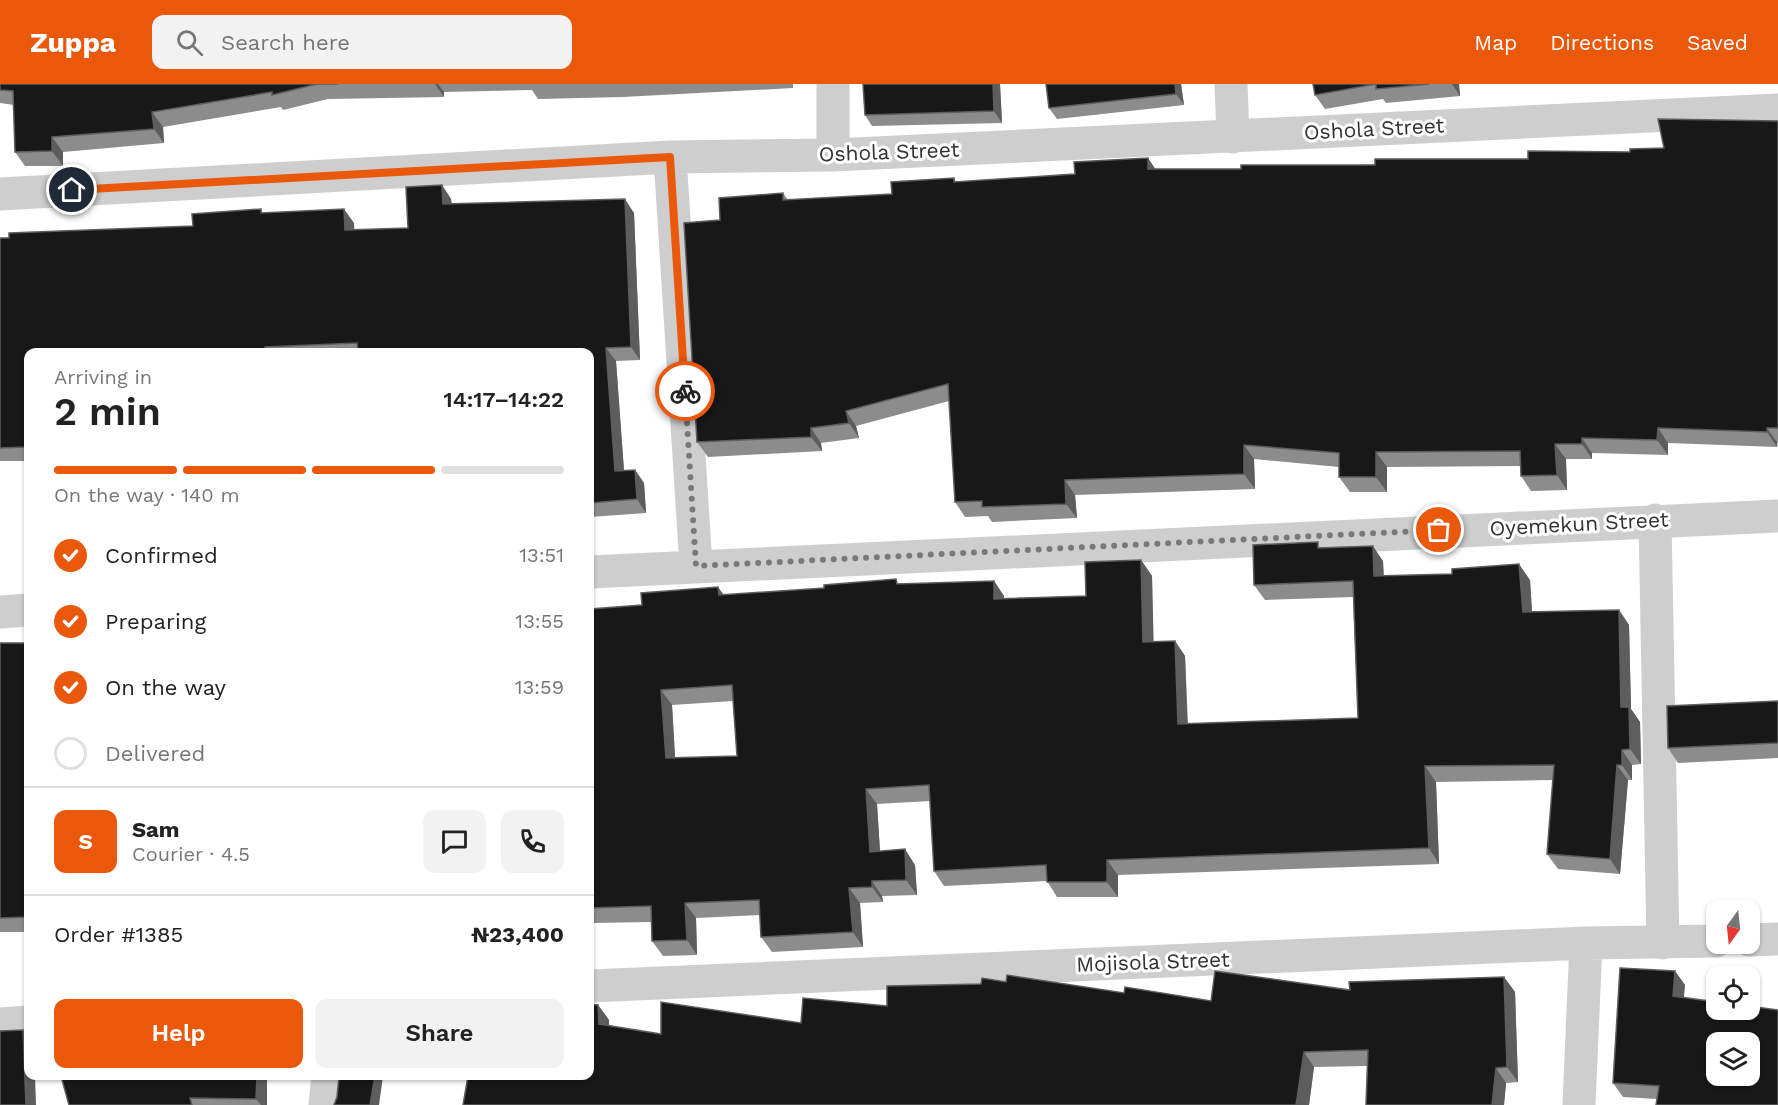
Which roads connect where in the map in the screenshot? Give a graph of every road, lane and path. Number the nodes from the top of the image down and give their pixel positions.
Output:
1 (833, 84) edge
2 (1231, 84) edge
3 (1679, 98) edge
4 (1778, 110) edge
5 (1233, 137) junction
6 (833, 155) junction
7 (670, 157) junction
8 (0, 194) edge
9 (1778, 516) edge
10 (1655, 520) junction
11 (696, 566) junction
12 (594, 572) edge
13 (24, 610) edge
14 (0, 612) edge
15 (1778, 939) edge
16 (1760, 940) edge
17 (1706, 941) edge
18 (1586, 943) junction
19 (1663, 943) junction
20 (594, 986) edge
21 (24, 1022) edge
22 (0, 1024) edge
23 (328, 1080) edge
24 (325, 1105) edge
25 (1579, 1105) edge

1 - 6 street
2 - 5 street
3 - 4 street, Oshola Street
3 - 5 street, Oshola Street
5 - 6 street, Oshola Street
6 - 7 street, Oshola Street
7 - 8 street, Oshola Street
7 - 11 street
9 - 10 street, Oyemekun Street
10 - 11 street, Oyemekun Street
10 - 19 street
11 - 12 street, Oyemekun Street
13 - 14 street
15 - 16 street
17 - 19 street, Mojisola Street
18 - 19 street, Mojisola Street
18 - 20 street, Mojisola Street
18 - 25 street
21 - 22 street
23 - 24 street

